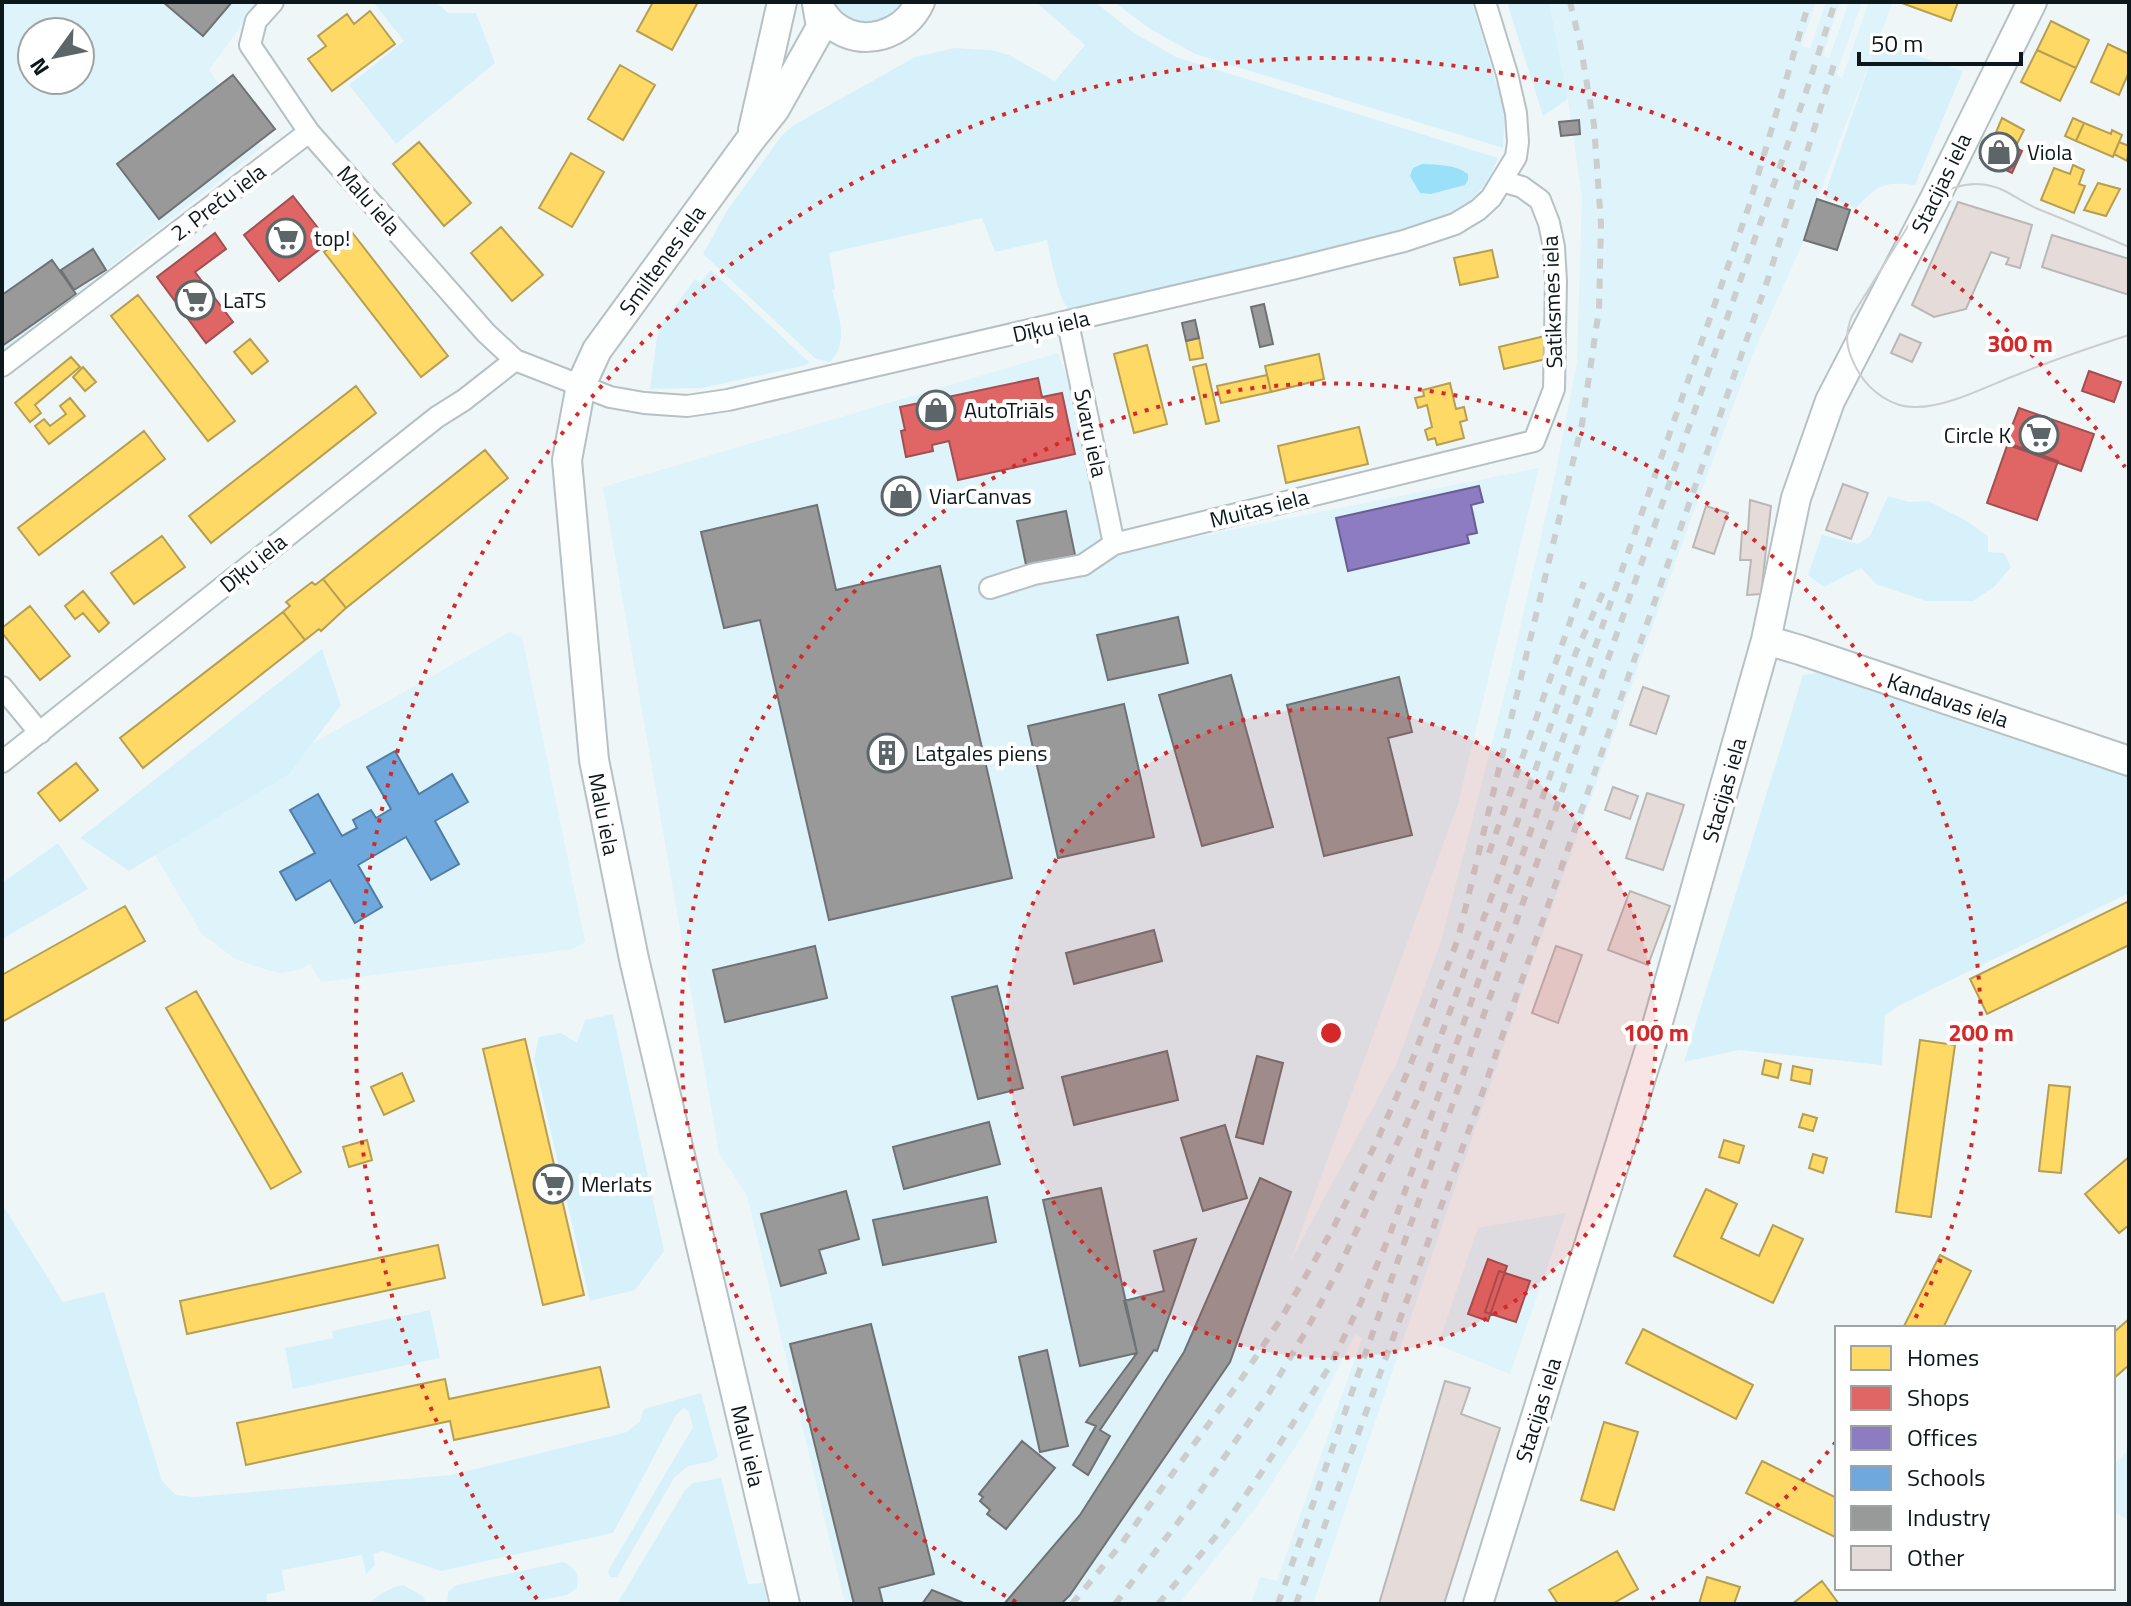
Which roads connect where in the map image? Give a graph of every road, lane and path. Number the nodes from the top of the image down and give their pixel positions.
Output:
1 (273, 2) edge
2 (782, 2) edge
3 (920, 2) edge
4 (1485, 2) edge
5 (2032, 2) edge
6 (817, 3) edge
7 (858, 36) junction
8 (775, 109) junction
9 (309, 132) junction
10 (751, 139) junction
11 (1502, 181) junction
12 (1068, 323) junction
13 (515, 360) junction
14 (2, 366) edge
15 (581, 385) junction
16 (1534, 441) joint
17 (1114, 544) junction
18 (990, 588) dead end
19 (1766, 640) junction
20 (2, 687) edge
21 (40, 733) junction
22 (2129, 761) edge
23 (2, 762) edge
24 (785, 1604) edge
25 (1478, 1604) edge

1 - 9 street
2 - 10 street, Smiltenes iela
3 - 7 street, Smiltenes iela
4 - 11 street
5 - 19 street, Stacijas iela
6 - 7 street, Smiltenes iela
6 - 8 street, Smiltenes iela
7 - 8 street, Smiltenes iela
8 - 10 street, Smiltenes iela
9 - 13 street, Malu iela
9 - 14 street, 2. Preču iela
10 - 15 street, Smiltenes iela
11 - 12 street, Dīķu iela
11 - 16 street, Satiksmes iela
12 - 15 street, Dīķu iela
12 - 17 street, Svaru iela
13 - 15 street, Malu iela
13 - 21 street, Dīķu iela
15 - 24 street, Malu iela
16 - 17 street, Muitas iela
17 - 18 street, Muitas iela
19 - 22 street, Kandavas iela
19 - 25 street, Stacijas iela
20 - 21 street
21 - 23 street, Dīķu iela

